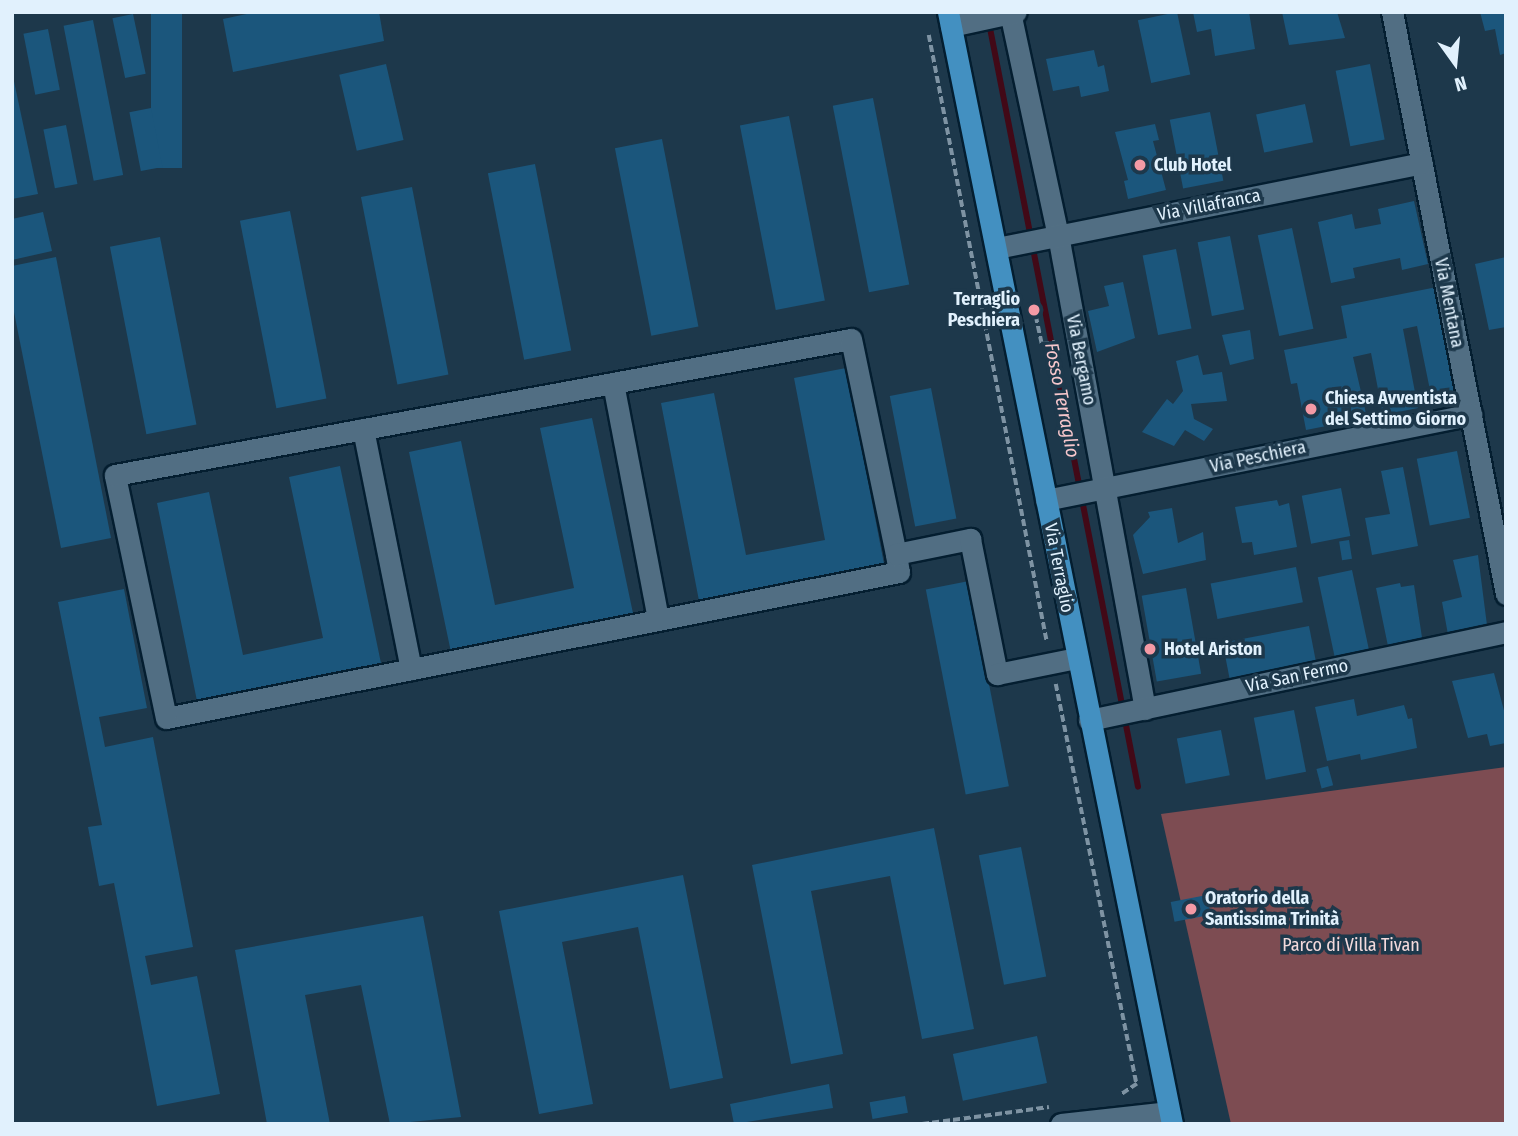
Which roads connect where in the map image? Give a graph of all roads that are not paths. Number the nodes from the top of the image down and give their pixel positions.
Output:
1 (1392, 12) edge
2 (1009, 13) edge
3 (950, 19) edge
4 (1422, 163) junction
5 (1051, 236) junction
6 (1007, 246) junction
7 (613, 383) junction
8 (1471, 414) junction
9 (363, 429) junction
10 (1098, 490) junction
11 (1056, 499) junction
12 (896, 554) junction
13 (1506, 594) edge
14 (658, 620) junction
15 (1506, 632) edge
16 (1076, 658) junction
17 (411, 669) junction
18 (1138, 710) junction
19 (1099, 718) junction
20 (1056, 1115) edge
21 (1170, 1118) edge

1 - 4 street, Via Mentana
2 - 3 street
2 - 5 street, Via Bergamo
3 - 6 main road, Via Terraglio
4 - 5 street, Via Villafranca
4 - 8 street, Via Mentana
5 - 6 street, Via Villafranca
5 - 10 street, Via Bergamo
6 - 11 main road, Via Terraglio
7 - 9 street
7 - 12 street
7 - 14 street
8 - 10 street, Via Peschiera
8 - 13 street, Via Mentana
9 - 17 street
9 - 17 street
10 - 11 street, Via Peschiera
10 - 18 street, Via Bergamo
11 - 16 main road, Via Terraglio
12 - 14 street
12 - 16 street
14 - 17 street
15 - 18 street, Via San Fermo
16 - 19 main road, Via Terraglio
18 - 19 street, Via San Fermo
19 - 21 main road, Via Terraglio
20 - 21 street

